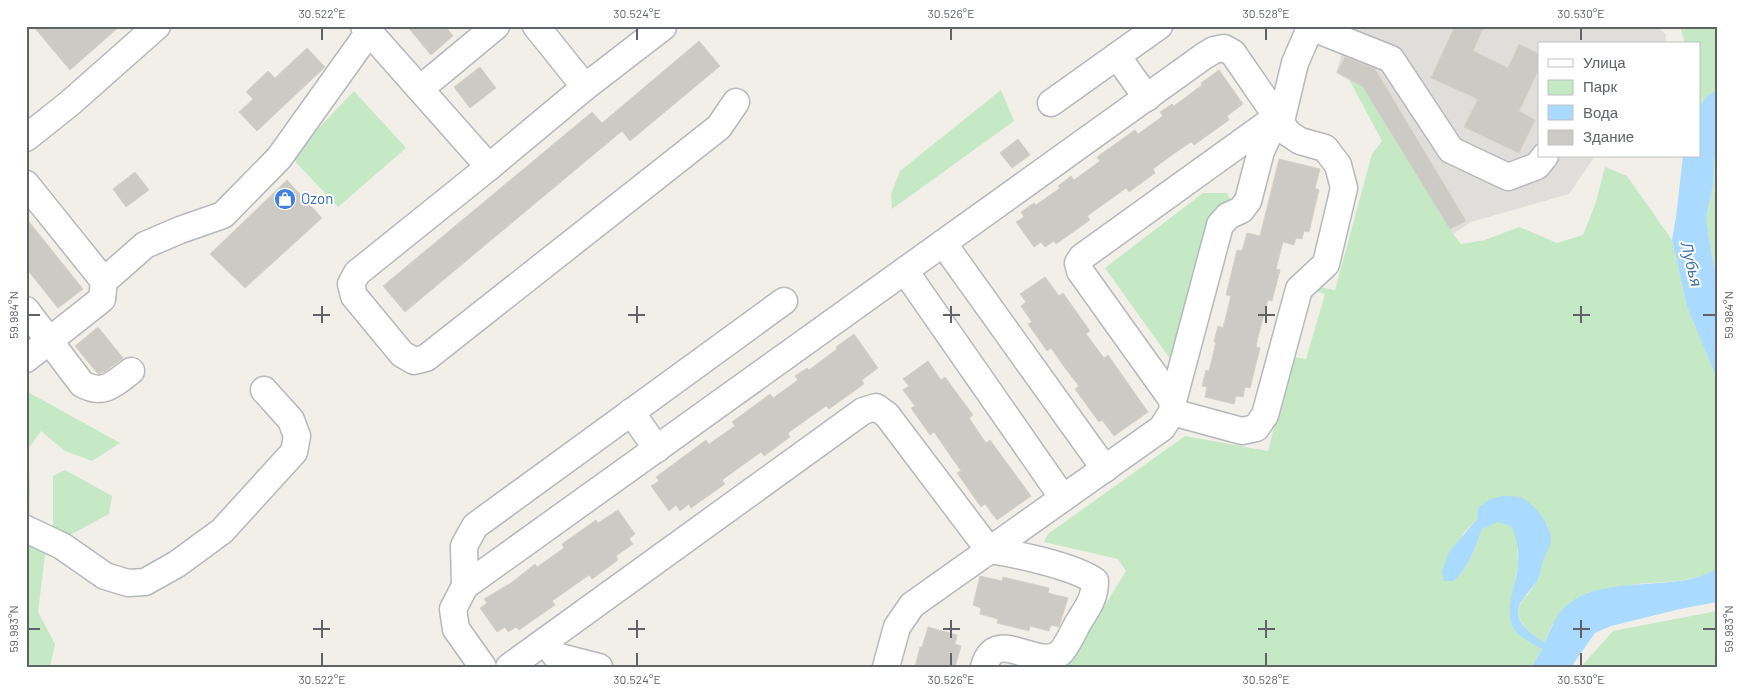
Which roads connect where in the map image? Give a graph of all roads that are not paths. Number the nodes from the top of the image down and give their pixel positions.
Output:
1 (157, 26) edge
2 (536, 26) edge
3 (1159, 26) edge
4 (1310, 27) edge
5 (366, 29) edge
6 (483, 30) edge
7 (648, 31) edge
8 (1117, 56) junction
9 (585, 87) junction
10 (420, 89) junction
11 (1147, 98) junction
12 (736, 102) dead end
13 (1051, 103) dead end
14 (1281, 121) junction
15 (26, 138) edge
16 (1543, 158) edge
17 (489, 167) junction
18 (26, 184) edge
19 (943, 243) junction
20 (905, 271) junction
21 (104, 281) junction
22 (784, 301) dead end
23 (26, 310) edge
24 (49, 341) junction
25 (26, 359) edge
26 (131, 371) dead end
27 (264, 390) dead end
28 (1172, 406) junction
29 (631, 412) junction
30 (657, 449) junction
31 (1105, 469) junction
32 (1063, 498) junction
33 (26, 529) edge
34 (989, 550) junction
35 (465, 586) junction
36 (551, 654) edge
37 (483, 667) edge
38 (509, 667) edge
39 (599, 667) edge
40 (886, 667) edge
41 (984, 667) edge

1 - 15 street
2 - 9 street
3 - 8 street
4 - 14 street
4 - 16 street
5 - 10 street
5 - 21 street
6 - 10 street
7 - 9 street
8 - 11 street
8 - 13 street
9 - 17 street
10 - 17 street
11 - 14 street
11 - 19 street
12 - 17 street
14 - 28 street
14 - 28 street
14 - 28 street
18 - 21 street
19 - 20 street
19 - 31 street
20 - 30 street
20 - 32 street
21 - 24 street
22 - 29 street
23 - 24 street
24 - 25 street
24 - 26 street
27 - 33 street
28 - 31 street
29 - 30 street
29 - 35 street
30 - 35 street
31 - 32 street
32 - 34 street
34 - 36 street
34 - 40 street
34 - 41 street
35 - 37 street
36 - 38 street
36 - 39 street

